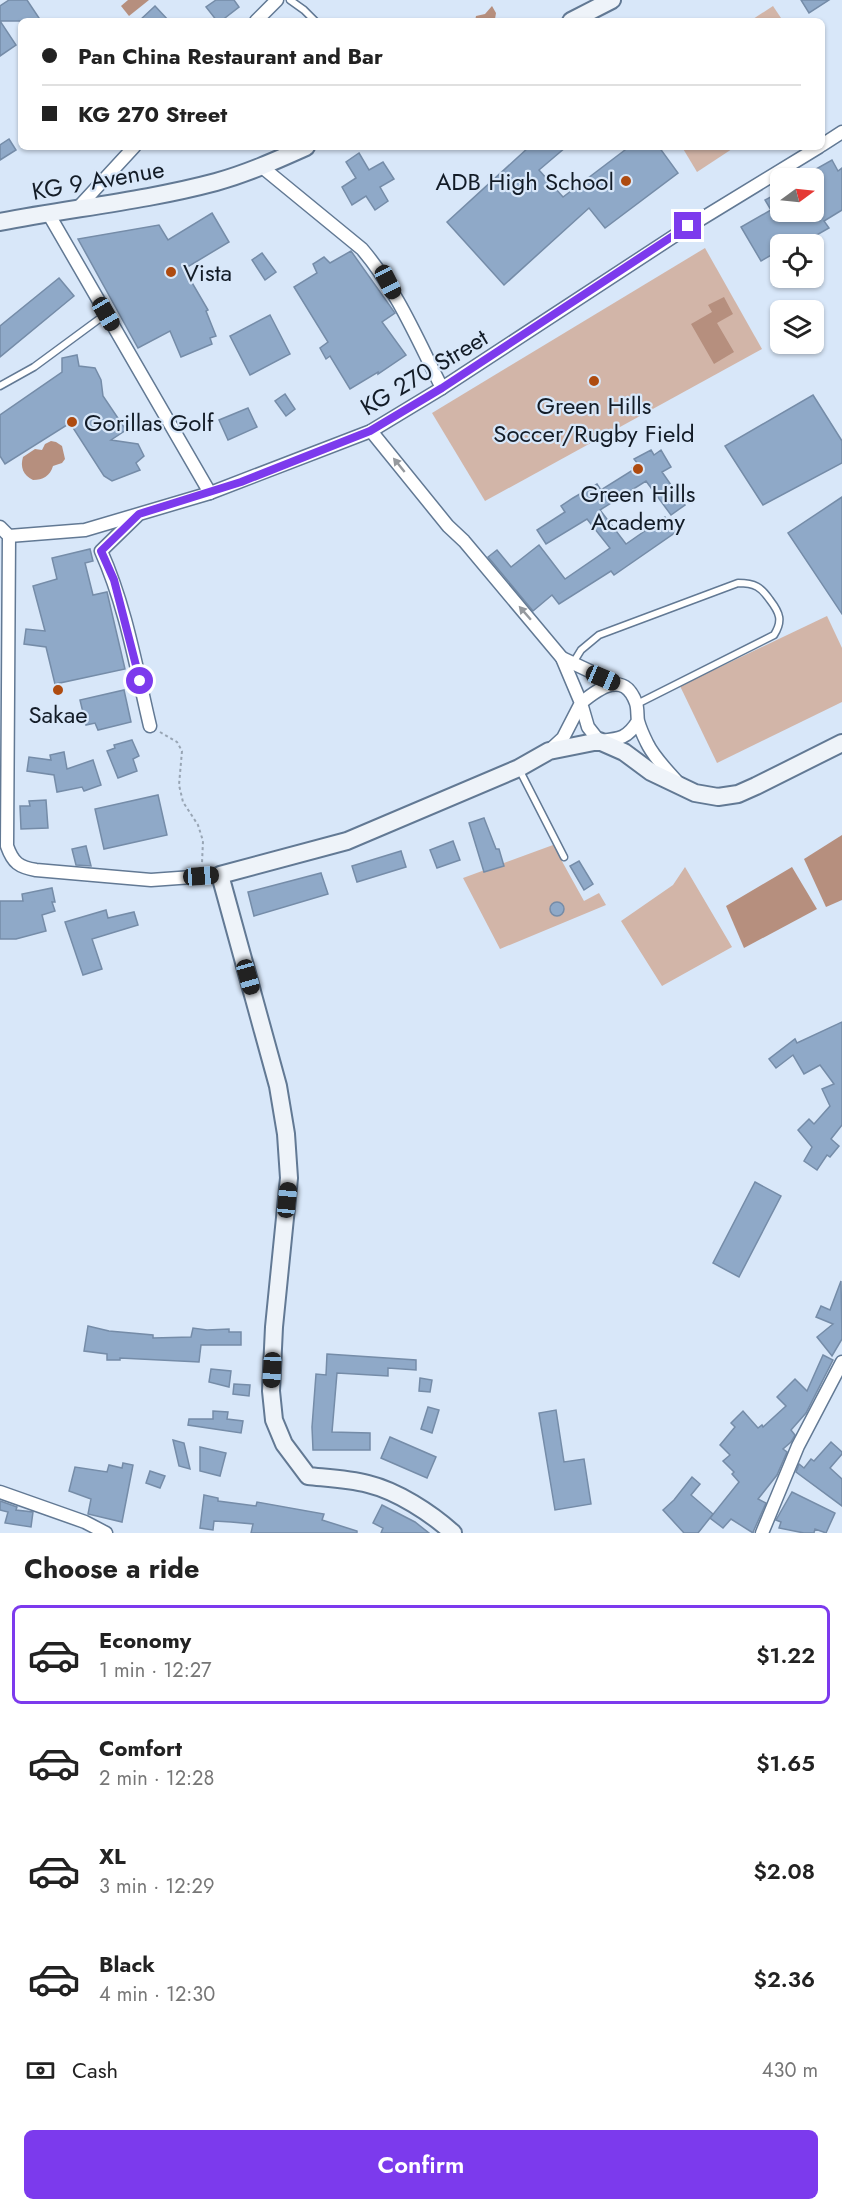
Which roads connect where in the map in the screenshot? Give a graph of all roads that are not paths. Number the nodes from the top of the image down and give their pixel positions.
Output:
1 (277, 0) edge
2 (290, 0) edge
3 (612, 0) edge
4 (259, 18) edge
5 (312, 18) edge
6 (577, 18) edge
7 (842, 132) edge
8 (825, 143) edge
9 (131, 150) edge
10 (299, 150) edge
11 (813, 150) edge
12 (262, 167) junction
13 (76, 210) junction
14 (48, 213) junction
15 (0, 222) edge
16 (106, 314) junction
17 (0, 386) edge
18 (442, 388) junction
19 (370, 431) junction
20 (210, 493) junction
21 (139, 514) junction
22 (5, 532) edge
23 (568, 661) junction
24 (617, 684) junction
25 (581, 704) junction
26 (637, 704) junction
27 (638, 721) junction
28 (150, 726) road end
29 (599, 741) junction
30 (842, 743) edge
31 (549, 751) junction
32 (519, 768) junction
33 (679, 785) junction
34 (564, 857) dead end
35 (220, 875) junction
36 (842, 1362) edge
37 (0, 1492) edge
38 (106, 1533) edge
39 (453, 1533) edge
40 (762, 1533) edge

1 - 4 street
2 - 5 lane
3 - 6 street
7 - 8 street, KG 270 Street
9 - 13 street
10 - 12 street, KG 9 Avenue
11 - 18 street, KG 270 Street
12 - 13 street, KG 9 Avenue
12 - 18 street
13 - 14 street, KG 9 Avenue
14 - 15 street, KG 9 Avenue
14 - 16 street
16 - 17 lane
16 - 20 street
18 - 19 street, KG 270 Street
19 - 20 street, KG 270 Street
23 -> 19 street
20 - 21 street, KG 270 Street
21 - 22 street, KG 270 Street
21 - 28 street
22 - 35 street
23 - 24 street
23 - 25 street
23 - 26 lane
24 - 25 street
24 - 26 street
25 - 29 street
25 - 31 street
26 - 27 street
27 - 29 street
27 - 33 street
29 - 31 street
29 - 33 street
30 - 33 street
31 - 32 street
32 - 34 lane
32 - 35 street
35 - 39 street
36 - 40 street
37 - 38 street

